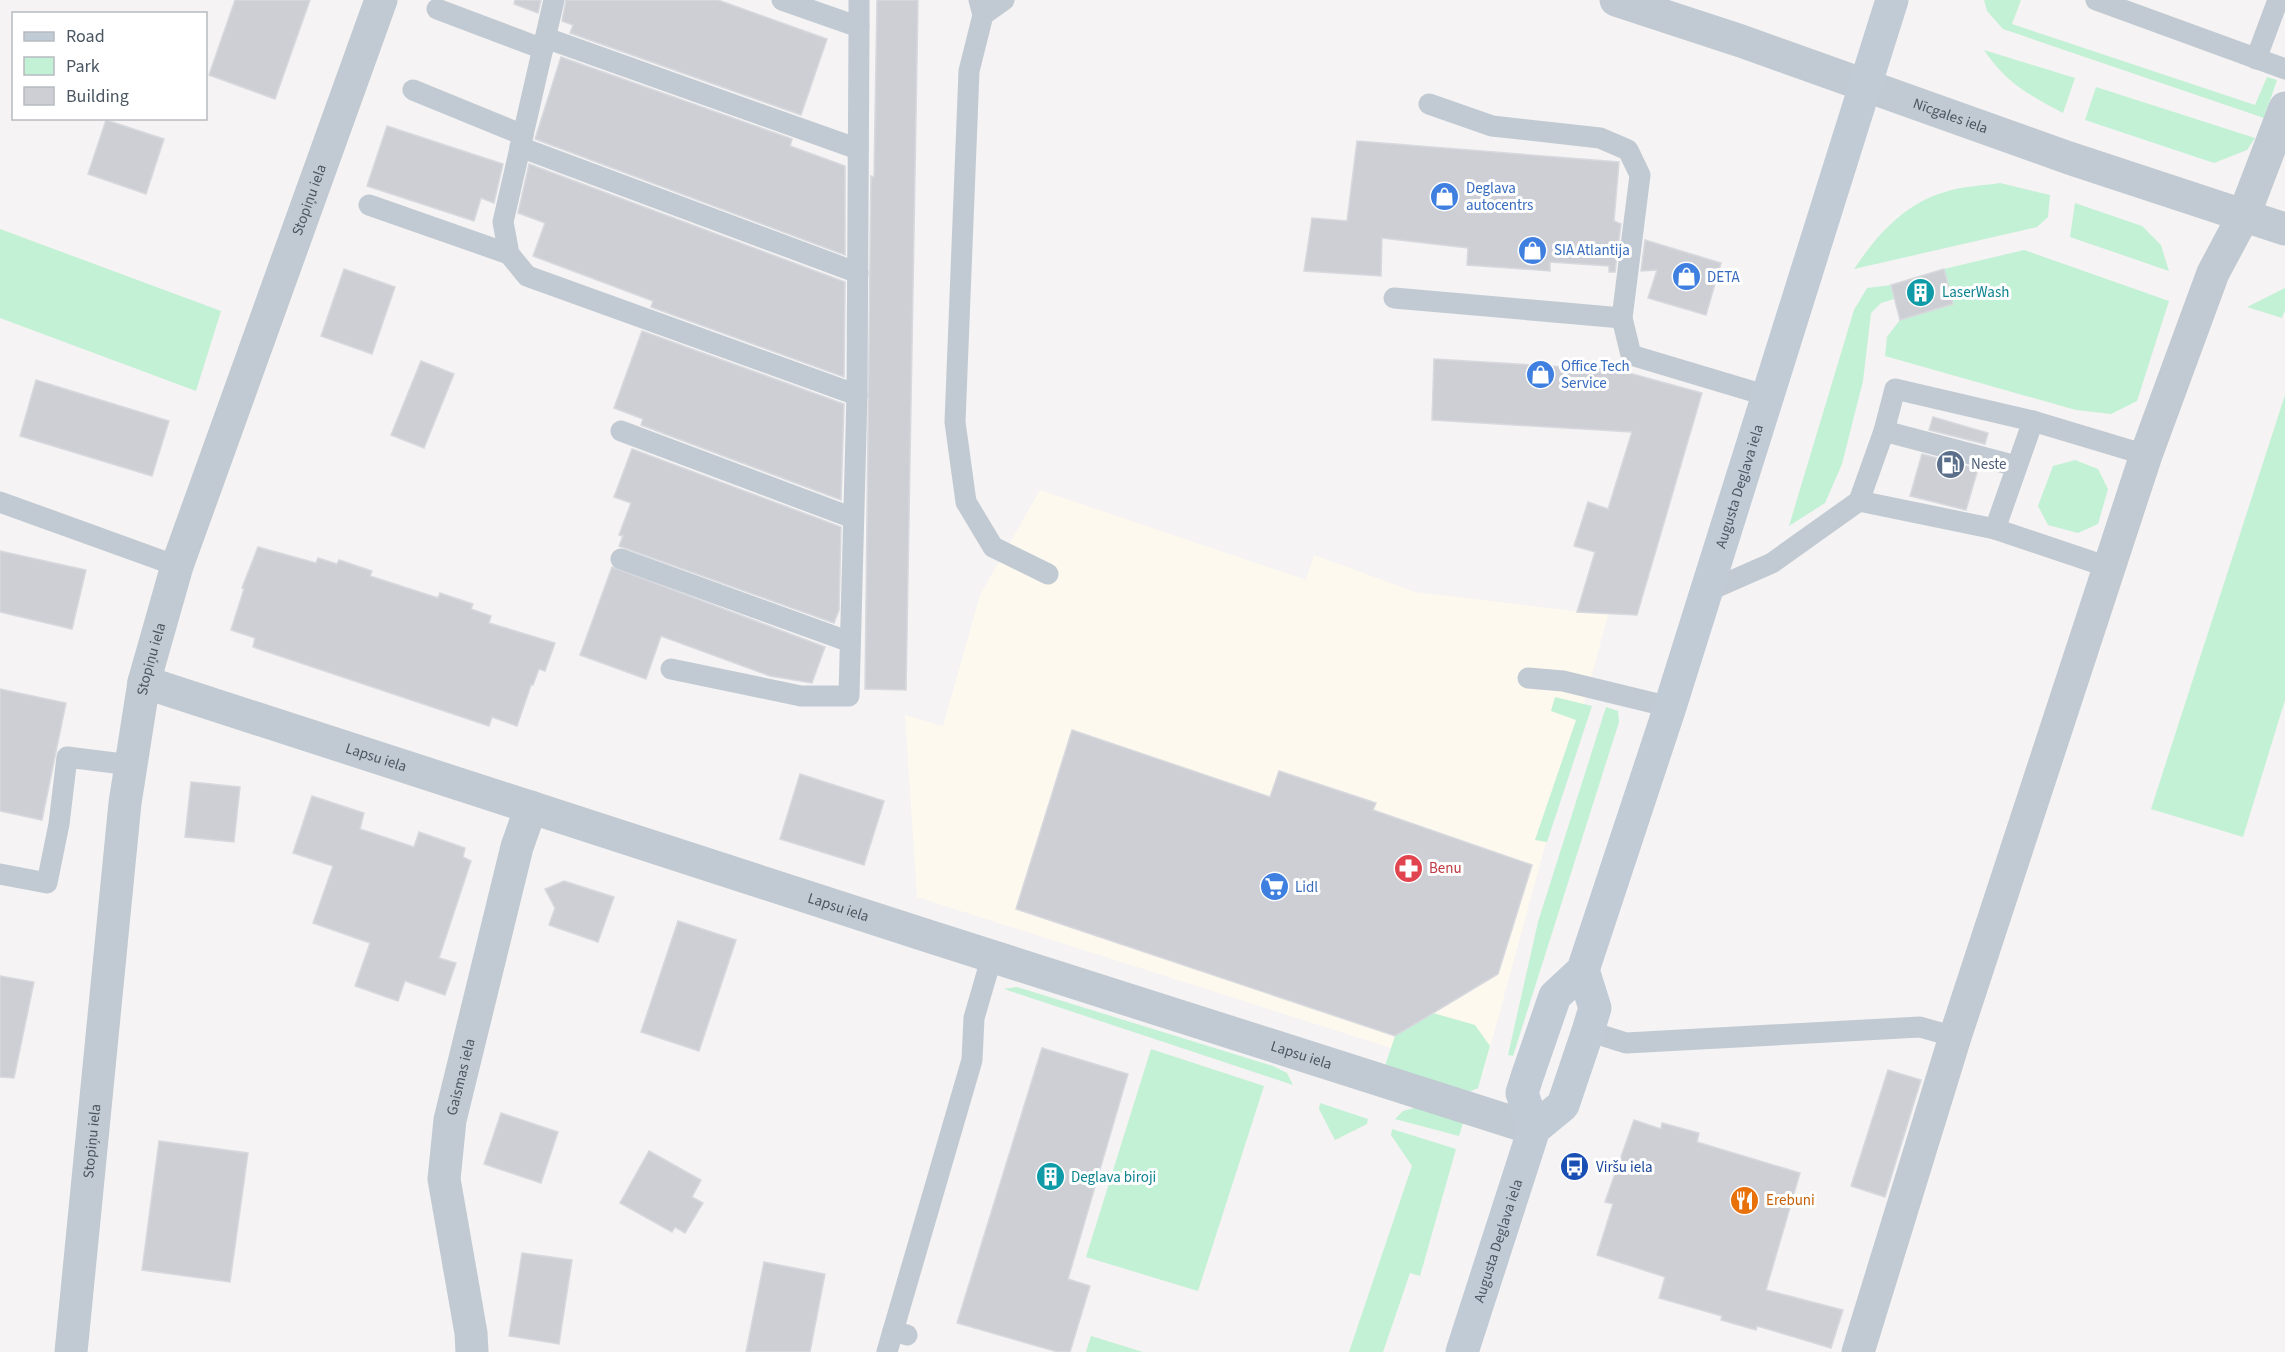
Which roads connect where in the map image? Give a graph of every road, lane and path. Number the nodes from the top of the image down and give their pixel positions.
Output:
1 (381, 0) edge
2 (554, 0) edge
3 (782, 0) edge
4 (859, 0) edge
5 (1004, 0) edge
6 (1616, 0) edge
7 (1892, 0) edge
8 (2096, 0) edge
9 (2278, 0) edge
10 (981, 7) edge
11 (437, 9) dead end
12 (859, 27) junction
13 (544, 44) junction
14 (2256, 59) junction
15 (2285, 69) edge
16 (1866, 86) junction
17 (413, 90) dead end
18 (1429, 104) dead end
19 (2285, 108) edge
20 (521, 141) junction
21 (858, 149) junction
22 (369, 205) dead end
23 (2244, 215) junction
24 (2285, 229) edge
25 (509, 254) junction
26 (858, 273) junction
27 (1394, 298) dead end
28 (1622, 318) junction
29 (857, 395) junction
30 (1768, 396) junction
31 (2033, 421) junction
32 (621, 431) dead end
33 (1884, 431) junction
34 (2146, 455) junction
35 (2016, 466) junction
36 (1859, 501) junction
37 (0, 502) edge
38 (853, 518) junction
39 (1995, 529) junction
40 (621, 560) dead end
41 (177, 566) junction
42 (2108, 567) junction
43 (1048, 574) dead end
44 (1706, 592) junction
45 (850, 642) junction
46 (671, 669) dead end
47 (1528, 678) dead end
48 (144, 682) junction
49 (1670, 707) junction
50 (131, 765) junction
51 (531, 807) junction
52 (0, 874) edge
53 (992, 956) junction
54 (1583, 970) junction
55 (1588, 1031) junction
56 (1955, 1037) junction
57 (1534, 1129) junction
58 (1861, 1351) edge
59 (71, 1352) edge
60 (472, 1352) edge
61 (888, 1352) edge
62 (1462, 1352) edge

1 - 41 street, Stopiņu iela
2 - 13 lane
3 - 12 lane
4 - 12 lane
5 - 10 lane
6 - 16 street, Nīcgales iela
7 - 16 main road, Augusta Deglava iela
8 - 14 lane
9 - 14 lane
10 - 43 lane
11 - 13 lane
12 - 21 lane
13 - 20 lane
13 - 21 lane
14 - 15 lane
16 - 23 street, Nīcgales iela
16 - 30 main road, Augusta Deglava iela
17 - 20 lane
18 - 28 lane
19 - 23 street
20 - 25 lane
20 - 26 lane
21 - 26 lane
22 - 25 lane
23 - 24 street, Nīcgales iela
23 - 34 street
25 - 29 lane
26 - 29 lane
27 - 28 lane
28 - 30 lane
29 - 38 lane
30 - 44 main road, Augusta Deglava iela
31 - 33 lane
31 - 34 lane
31 - 35 lane
32 - 38 lane
33 - 35 lane
33 - 36 lane
34 - 42 street
35 - 39 lane
36 - 39 lane
36 - 44 lane
37 - 41 lane
38 - 45 lane
39 - 42 lane
40 - 45 lane
41 - 48 street, Stopiņu iela
42 - 56 street
44 - 49 main road, Augusta Deglava iela
45 - 46 lane
47 - 49 lane
48 - 50 street, Stopiņu iela
48 - 51 street, Lapsu iela
49 - 54 main road, Augusta Deglava iela
50 - 52 lane
50 - 59 street, Stopiņu iela
51 - 53 street, Lapsu iela
51 - 60 street, Gaismas iela
53 - 57 street, Lapsu iela
53 - 61 lane
54 - 55 main road
54 - 57 main road, Augusta Deglava iela
55 - 56 lane
55 - 57 main road
56 - 58 street
57 - 62 main road, Augusta Deglava iela

